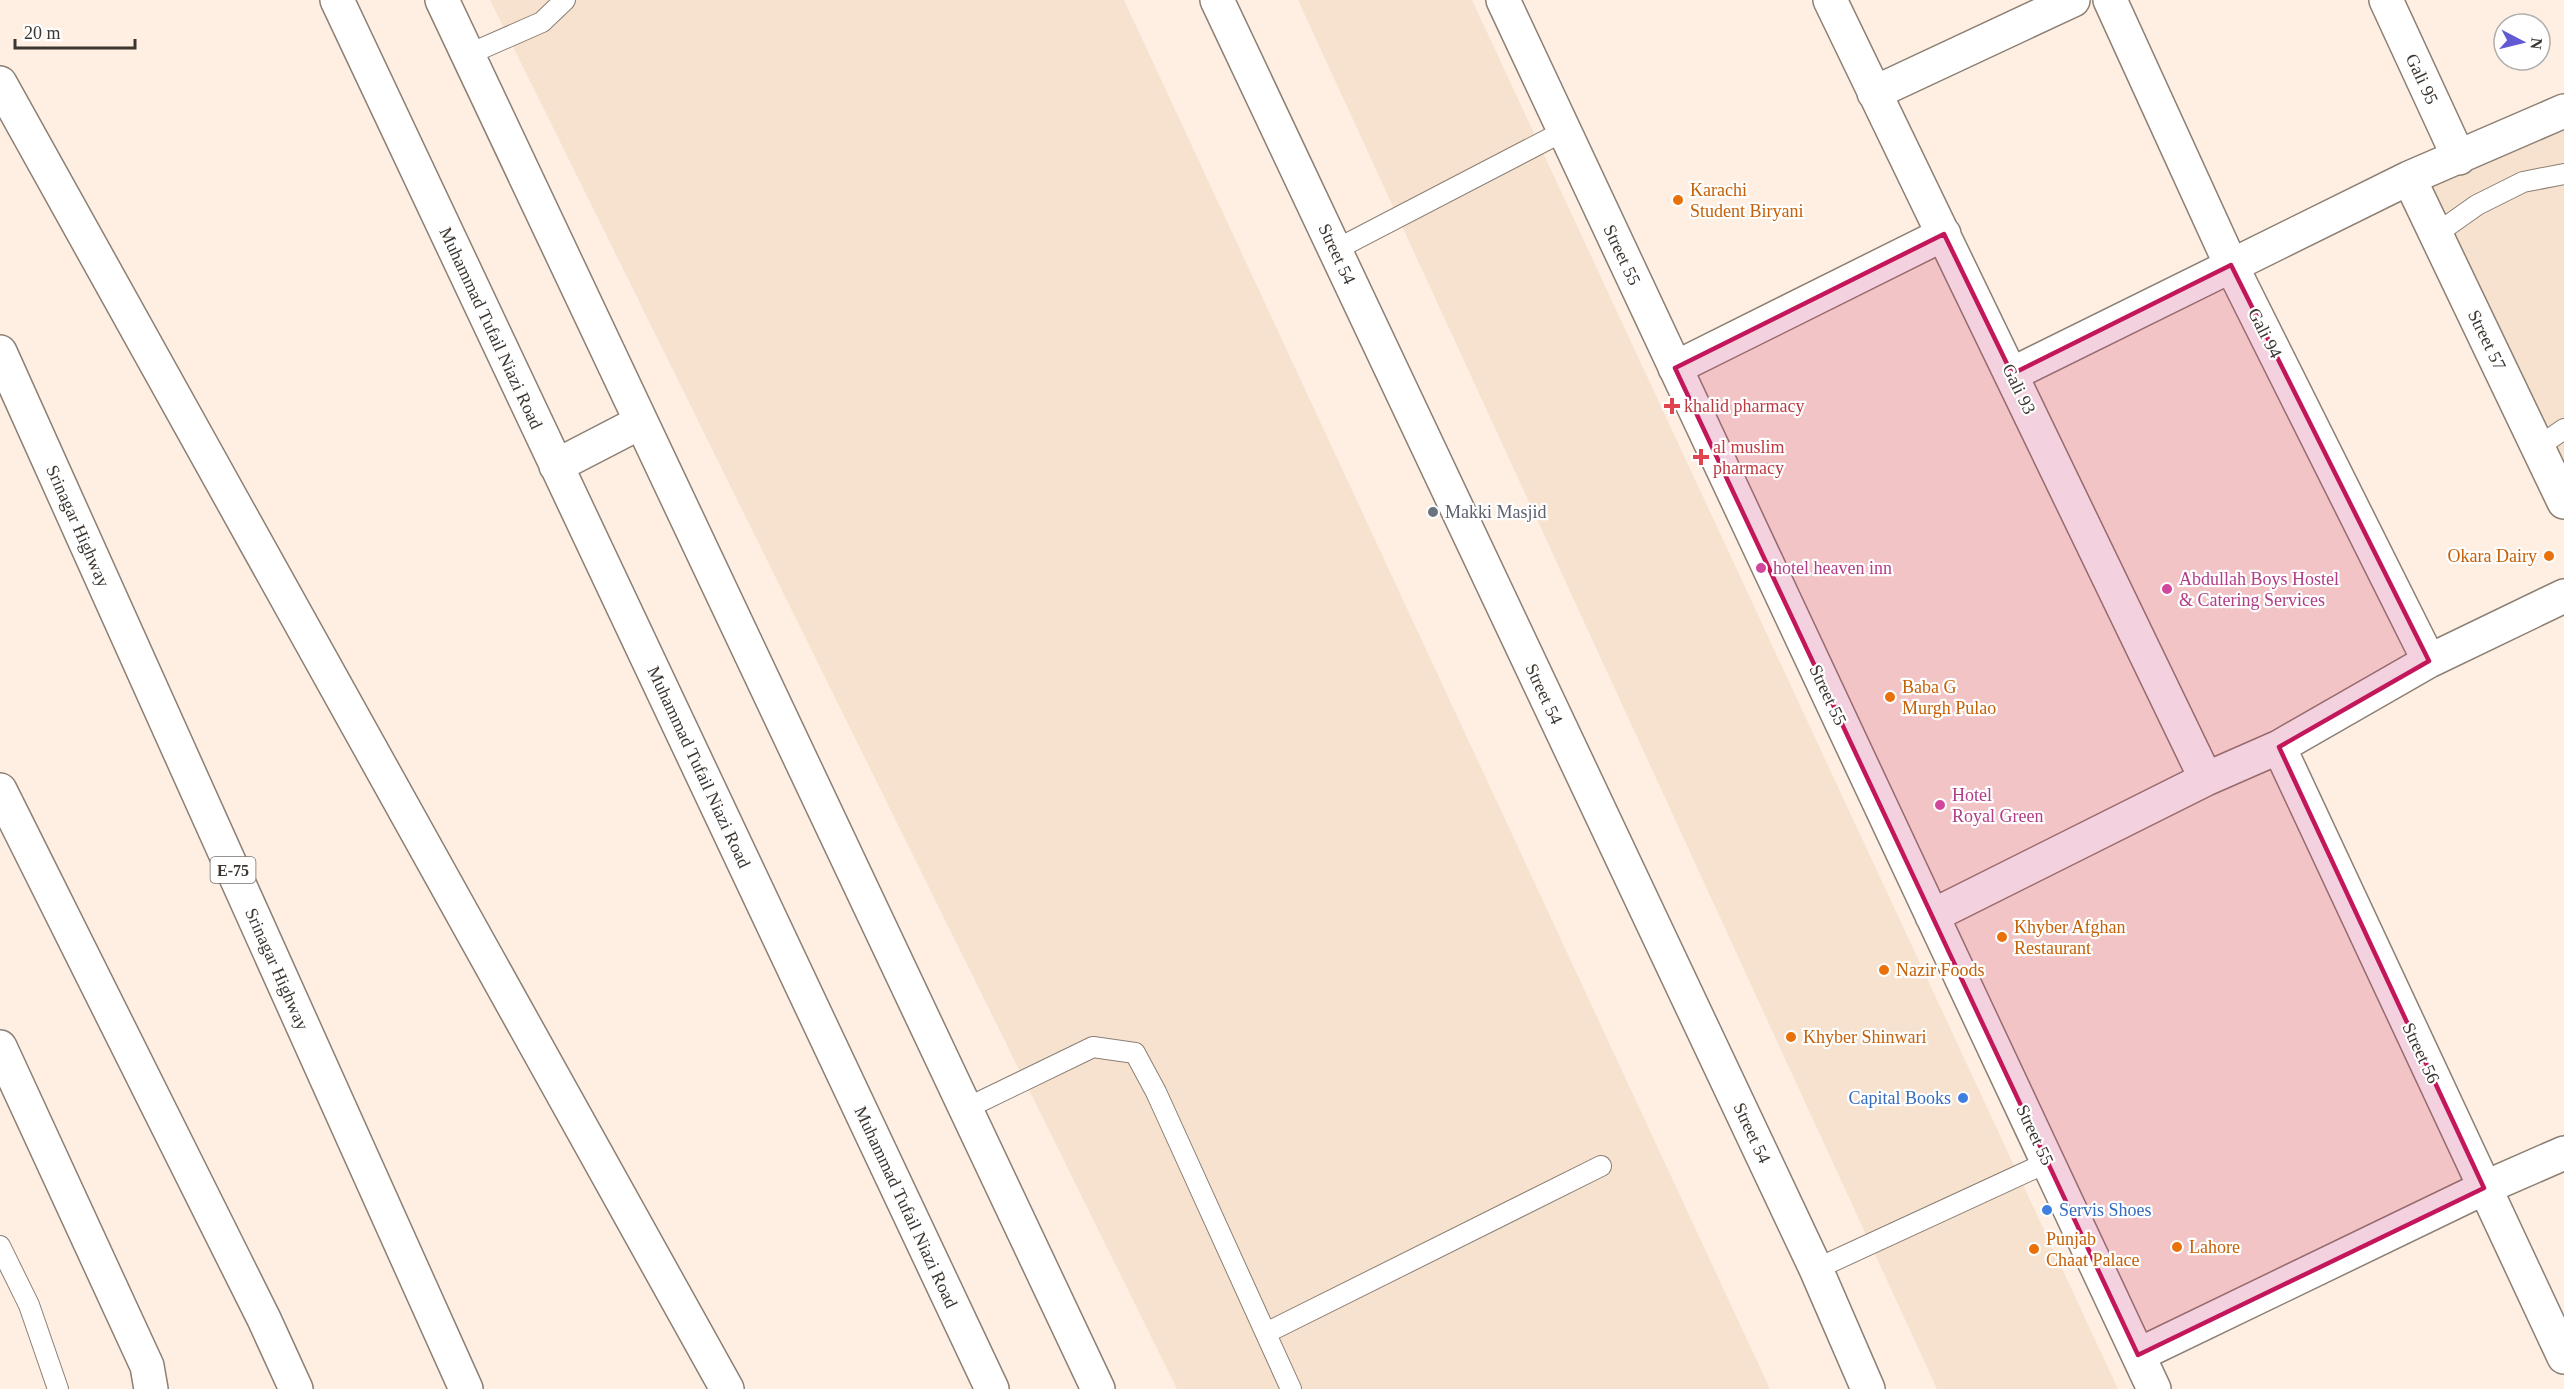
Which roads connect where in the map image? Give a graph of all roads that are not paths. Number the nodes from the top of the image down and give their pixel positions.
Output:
1 (337, 0) edge
2 (442, 0) edge
3 (565, 0) edge
4 (1217, 0) edge
5 (1503, 0) edge
6 (1830, 0) edge
7 (2073, 0) edge
8 (2110, 0) edge
9 (2386, 0) edge
10 (467, 54) junction
11 (0, 83) edge
12 (1874, 93) junction
13 (2564, 111) edge
14 (1564, 131) junction
15 (2459, 158) junction
16 (2564, 174) edge
17 (2409, 178) junction
18 (1944, 234) junction
19 (2436, 234) junction
20 (1335, 250) junction
21 (2231, 265) junction
22 (0, 352) edge
23 (1675, 368) junction
24 (2012, 374) junction
25 (641, 422) junction
26 (2551, 438) edge
27 (556, 466) junction
28 (2564, 502) edge
29 (2564, 596) edge
30 (2429, 661) junction
31 (2280, 747) junction
32 (2206, 779) junction
33 (0, 790) edge
34 (1932, 916) junction
35 (0, 1047) edge
36 (965, 1109) junction
37 (2564, 1153) edge
38 (2048, 1162) junction
39 (1601, 1166) dead end
40 (2484, 1188) junction
41 (0, 1246) edge
42 (1816, 1269) junction
43 (1266, 1334) junction
44 (2138, 1355) junction
45 (2564, 1357) edge
46 (152, 1381) edge
47 (58, 1389) edge
48 (296, 1389) edge
49 (466, 1389) edge
50 (727, 1389) edge
51 (992, 1389) edge
52 (1098, 1389) edge
53 (1291, 1389) edge
54 (1868, 1389) edge
55 (2154, 1389) edge

1 - 27 main road, Muhammad Tufail Niazi Road
2 - 10 main road
3 - 10 lane
4 - 20 main road, Street 54
5 - 14 main road, Street 55
6 - 12 main road, Gali 93
7 - 12 main road
8 - 21 main road, Gali 94
9 - 15 main road, Gali 95
10 - 25 main road
11 - 50 main road
12 - 18 main road, Gali 93
13 - 15 main road
14 - 20 lane
14 - 23 main road, Street 55
15 - 17 main road
16 - 19 lane
17 - 19 main road, Street 57
17 - 21 main road
18 - 23 main road
18 - 24 main road, Gali 93
19 - 26 main road, Street 57
20 - 42 main road, Street 54
21 - 24 main road
21 - 30 main road, Gali 94
22 - 49 main road, Srinagar Highway / E-75
23 - 34 main road, Street 55
24 - 32 main road, Gali 93
25 - 27 main road
25 - 36 main road
26 - 28 main road, Street 57
27 - 51 main road, Muhammad Tufail Niazi Road
29 - 30 main road
30 - 31 main road
31 - 32 main road
31 - 40 main road, Street 56
32 - 34 main road
33 - 48 main road
34 - 38 main road, Street 55
35 - 46 main road
36 - 43 lane
36 - 52 main road
37 - 40 main road
38 - 42 lane
38 - 44 main road, Street 55
39 - 43 lane
40 - 44 main road
40 - 45 main road, Street 56
41 - 47 lane
42 - 54 main road, Street 54
43 - 53 lane
44 - 55 main road, Street 55

